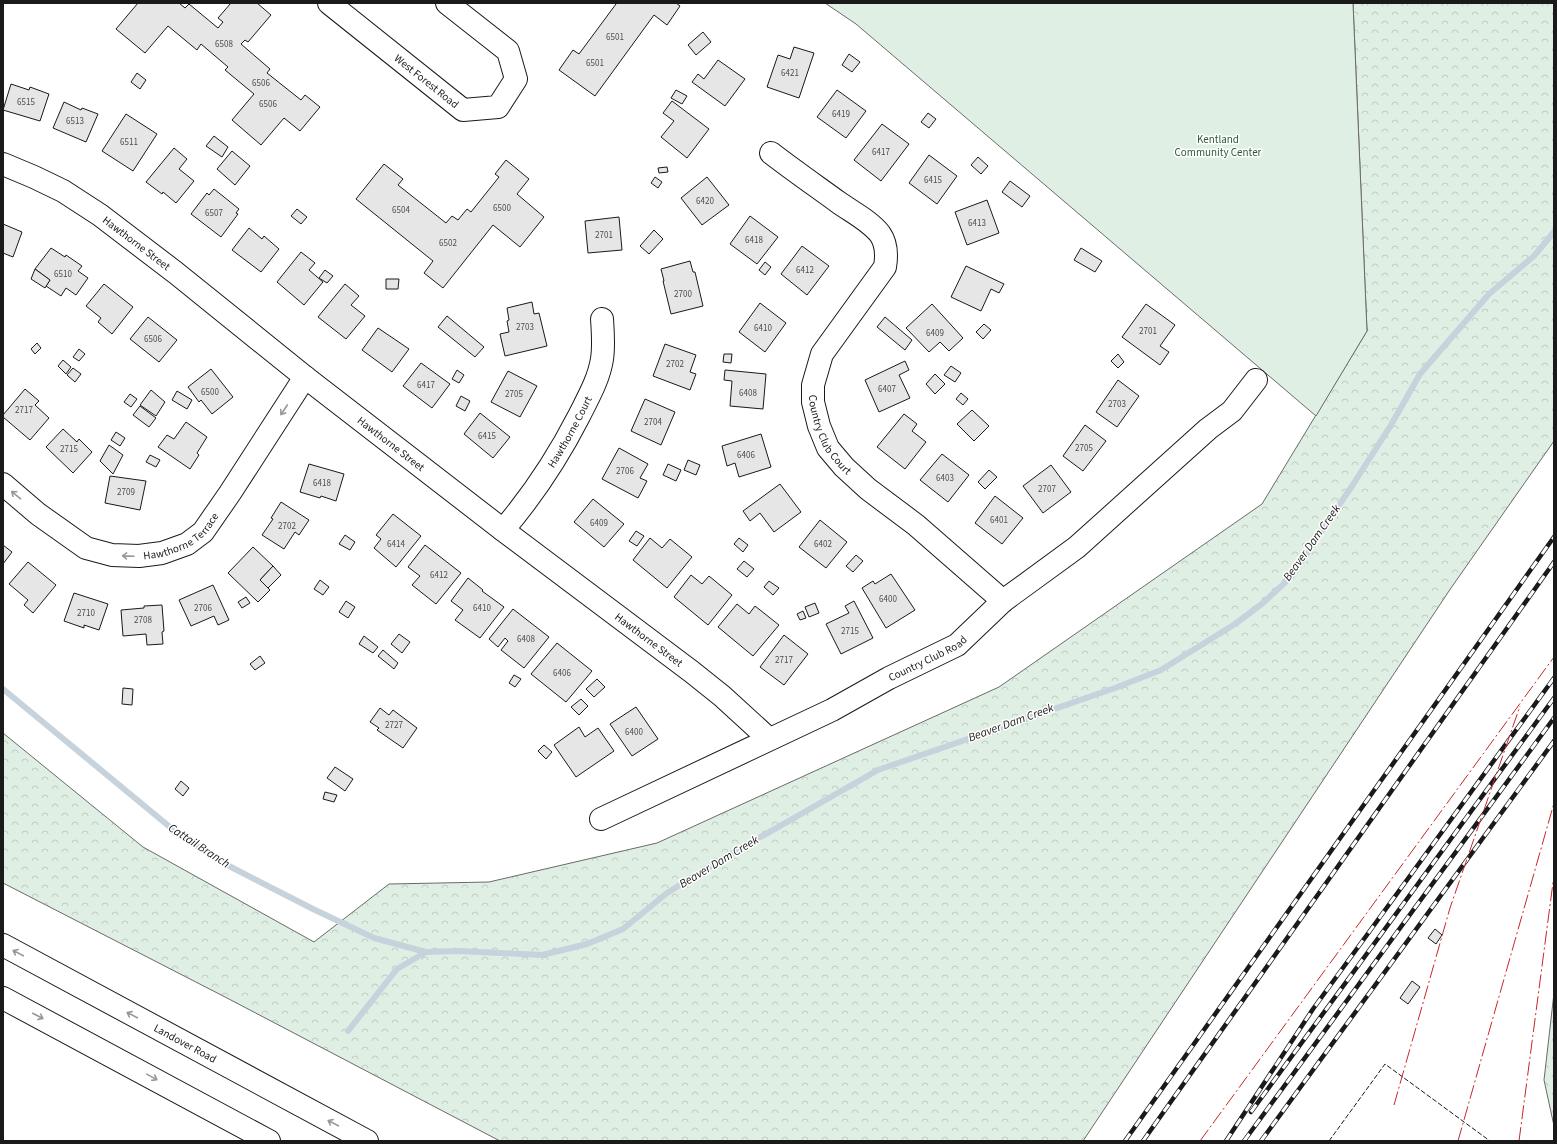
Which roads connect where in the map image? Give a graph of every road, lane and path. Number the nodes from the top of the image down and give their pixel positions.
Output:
1 (329, 3) edge
2 (447, 3) edge
3 (771, 153) dead end
4 (3, 164) edge
5 (602, 320) dead end
6 (305, 377) junction
7 (1256, 380) dead end
8 (3, 484) edge
9 (503, 530) junction
10 (1003, 601) junction
11 (769, 739) junction
12 (601, 819) dead end
13 (3, 945) edge
14 (3, 998) edge
15 (269, 1141) edge
16 (367, 1141) edge

1 - 2 street, West Forest Road
3 - 10 street, Country Club Court
4 - 6 street, Hawthorne Street
5 - 9 street, Hawthorne Court
6 -> 8 street, Hawthorne Terrace
6 - 9 street, Hawthorne Street
7 - 10 street, Country Club Road
9 - 11 street, Hawthorne Street
10 - 11 street, Country Club Road
11 - 12 street, Country Club Road
16 -> 13 street, Landover Road
14 -> 15 street

